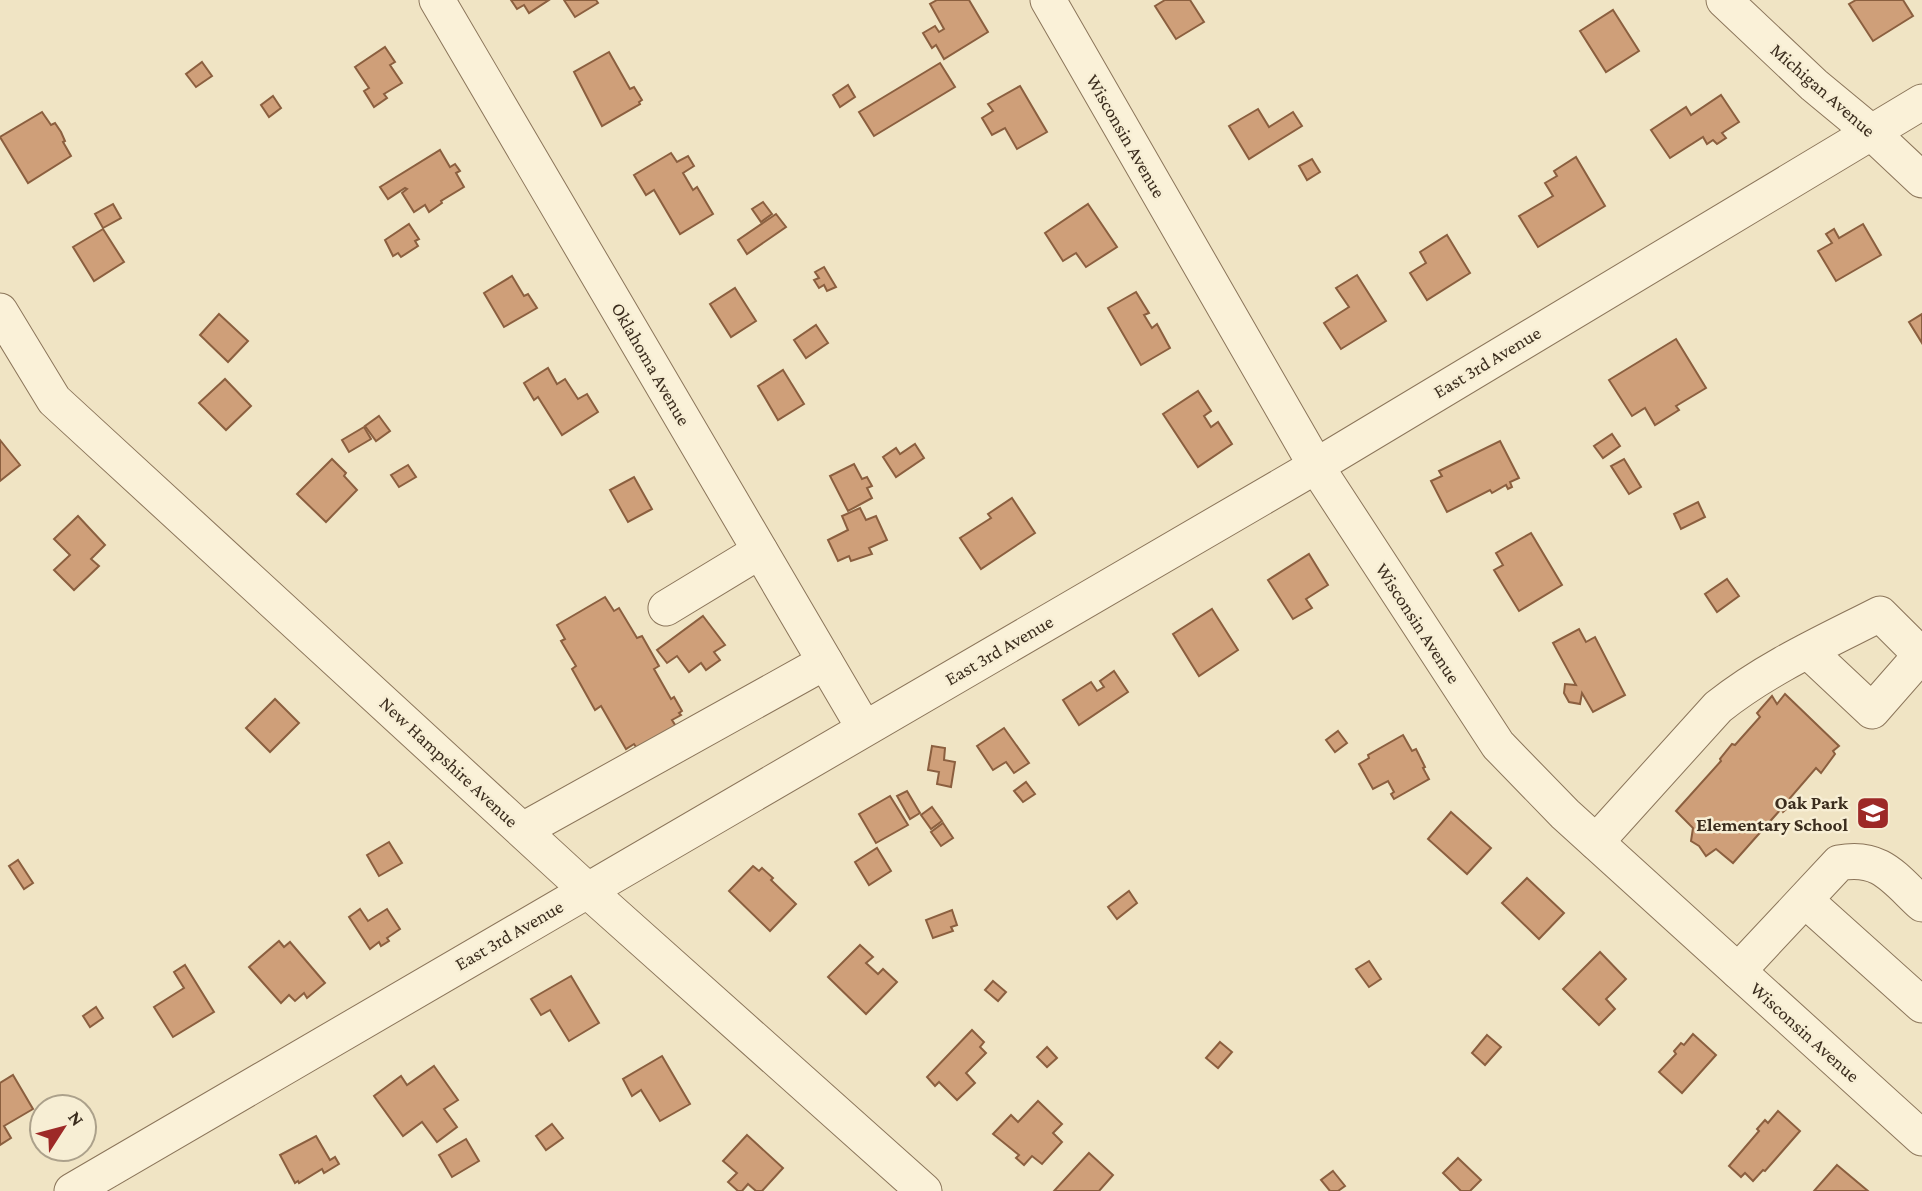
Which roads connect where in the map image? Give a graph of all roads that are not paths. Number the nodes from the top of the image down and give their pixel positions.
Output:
1 (438, 0) edge
2 (1048, 0) edge
3 (1724, 0) edge
4 (1922, 102) edge
5 (1872, 133) junction
6 (1922, 180) edge
7 (0, 311) edge
8 (1316, 466) junction
9 (760, 551) junction
10 (666, 608) dead end
11 (1808, 651) dead end
12 (825, 662) junction
13 (864, 728) junction
14 (523, 830) junction
15 (1596, 842) junction
16 (587, 890) junction
17 (1805, 900) junction
18 (1922, 904) edge
19 (1738, 971) junction
20 (1922, 1005) edge
21 (1922, 1138) edge
22 (72, 1191) edge
23 (924, 1191) edge

1 - 9 street, Oklahoma Avenue
2 - 8 street, Wisconsin Avenue
3 - 5 street, Michigan Avenue
4 - 5 street, East 3rd Avenue
5 - 6 street, Michigan Avenue
5 - 8 street, East 3rd Avenue
7 - 14 street, New Hampshire Avenue
8 - 13 street, East 3rd Avenue
8 - 15 street, Wisconsin Avenue
9 - 10 street
9 - 12 street, Oklahoma Avenue
11 - 15 street
12 - 13 street, Oklahoma Avenue
12 - 14 street
13 - 16 street, East 3rd Avenue
14 - 16 street, New Hampshire Avenue
15 - 19 street, Wisconsin Avenue
16 - 22 street, East 3rd Avenue
16 - 23 street, New Hampshire Avenue
17 - 18 street
17 - 19 street
17 - 20 street
19 - 21 street, Wisconsin Avenue

